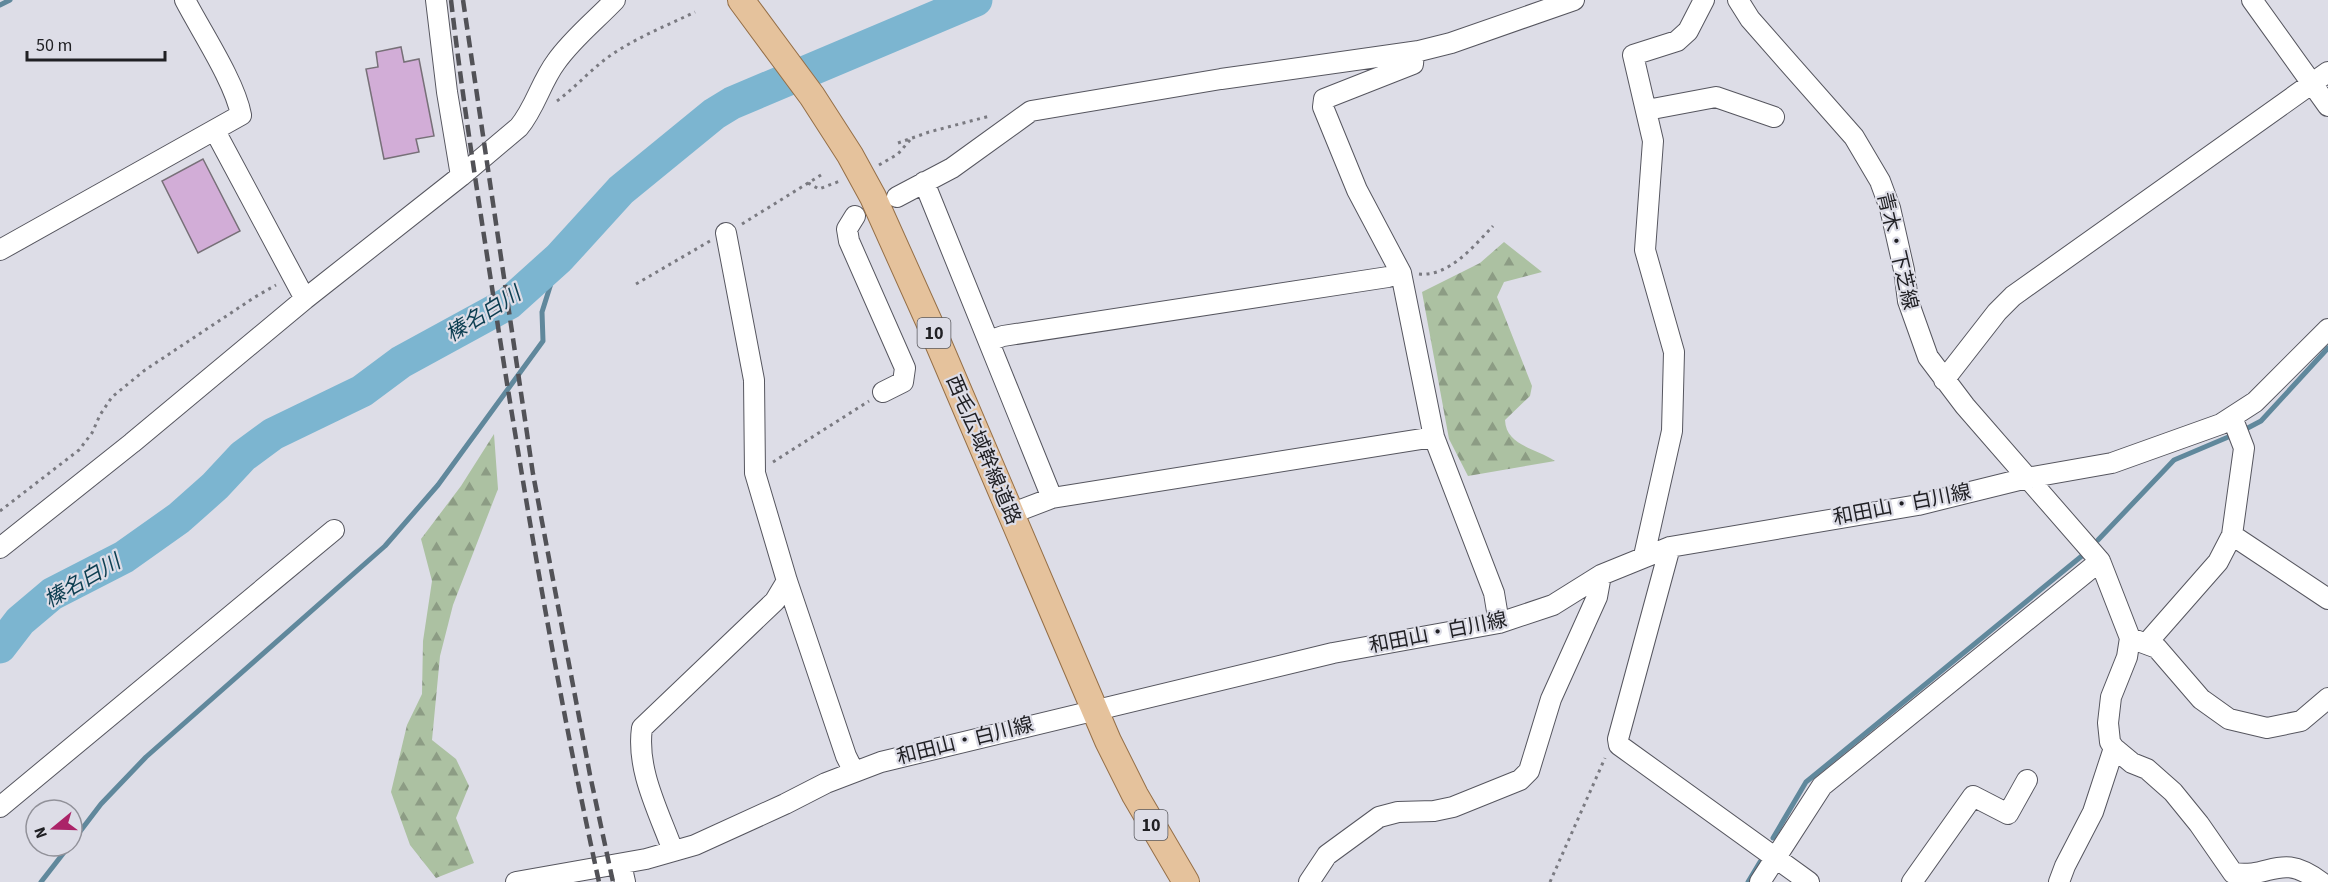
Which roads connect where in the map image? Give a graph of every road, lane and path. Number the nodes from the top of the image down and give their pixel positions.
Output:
1 (185, 0) edge
2 (436, 0) edge
3 (615, 0) edge
4 (741, 0) edge
5 (1574, 0) edge
6 (1704, 0) edge
7 (1738, 0) edge
8 (2252, 0) edge
9 (695, 12) dead end
10 (1414, 52) junction
11 (2320, 77) edge
12 (2328, 106) edge
13 (1647, 110) junction
14 (995, 115) dead end
15 (1774, 117) dead end
16 (526, 118) junction
17 (215, 132) junction
18 (912, 138) junction
19 (898, 144) dead end
20 (880, 164) dead end
21 (821, 175) dead end
22 (461, 176) junction
23 (839, 181) dead end
24 (924, 182) junction
25 (808, 183) junction
26 (897, 197) dead end
27 (855, 216) dead end
28 (1493, 226) dead end
29 (726, 233) junction
30 (0, 250) edge
31 (1401, 273) junction
32 (292, 277) junction
33 (636, 284) dead end
34 (305, 299) junction
35 (2328, 329) edge
36 (989, 341) junction
37 (1944, 380) junction
38 (883, 392) joint
39 (2233, 419) junction
40 (1434, 437) junction
41 (755, 473) junction
42 (2027, 478) junction
43 (1052, 498) junction
44 (0, 511) edge
45 (1010, 514) junction
46 (334, 530) dead end
47 (2232, 535) junction
48 (1670, 547) junction
49 (0, 548) edge
50 (1644, 556) junction
51 (2100, 561) junction
52 (1601, 575) junction
53 (787, 581) junction
54 (2328, 599) edge
55 (1499, 623) junction
56 (2138, 641) junction
57 (2328, 698) edge
58 (1096, 712) junction
59 (1618, 745) junction
60 (2114, 748) junction
61 (854, 772) junction
62 (2027, 780) dead end
63 (0, 807) edge
64 (673, 850) junction
65 (1774, 858) junction
66 (623, 873) edge
67 (516, 882) edge
68 (1186, 882) edge
69 (1309, 882) edge
70 (1550, 882) edge
71 (1760, 882) edge
72 (1809, 882) edge
73 (1912, 882) edge
74 (2059, 882) edge
75 (2321, 882) edge

1 - 17 street
2 - 22 street
3 - 16 street
4 - 45 main road, 西毛広域幹線道路 / 10
5 - 10 street
6 - 13 street
7 - 37 street, 青木・下芝線
8 - 11 street
9 - 16 path
10 - 24 street
10 - 31 street
11 - 12 street
11 - 37 street
13 - 15 street
13 - 50 street
14 - 18 path
16 - 22 street
17 - 30 street
17 - 32 street
18 - 19 path
18 - 20 path
21 - 25 path
22 - 34 street
23 - 25 path
24 - 26 street
24 - 36 street
25 - 29 path
27 - 38 street
28 - 31 path
29 - 33 path
29 - 41 street
31 - 36 street
31 - 40 street
32 - 34 street
32 - 44 path
34 - 49 street
35 - 39 street, 和田山・白川線
36 - 43 street
37 - 42 street, 青木・下芝線
38 - 41 path
39 - 42 street, 和田山・白川線
39 - 47 street
40 - 43 street
40 - 55 street
41 - 53 street
42 - 48 street, 和田山・白川線
42 - 51 street, 青木・下芝線
43 - 45 street
45 - 58 main road, 西毛広域幹線道路 / 10
46 - 63 street
47 - 54 street
47 - 56 street
48 - 50 street, 和田山・白川線
48 - 59 street
50 - 52 street, 和田山・白川線
51 - 56 street
51 - 65 street
52 - 55 street, 和田山・白川線
52 - 69 street
53 - 61 street
53 - 64 street
55 - 58 street, 和田山・白川線
56 - 57 street
56 - 60 street
58 - 61 street, 和田山・白川線
58 - 68 main road, 西毛広域幹線道路 / 10
59 - 65 street
59 - 70 path
60 - 74 street
60 - 75 street
61 - 64 street, 和田山・白川線
62 - 73 street
64 - 66 street, 和田山・白川線
65 - 71 street
65 - 72 street
66 - 67 street, 和田山・白川線

